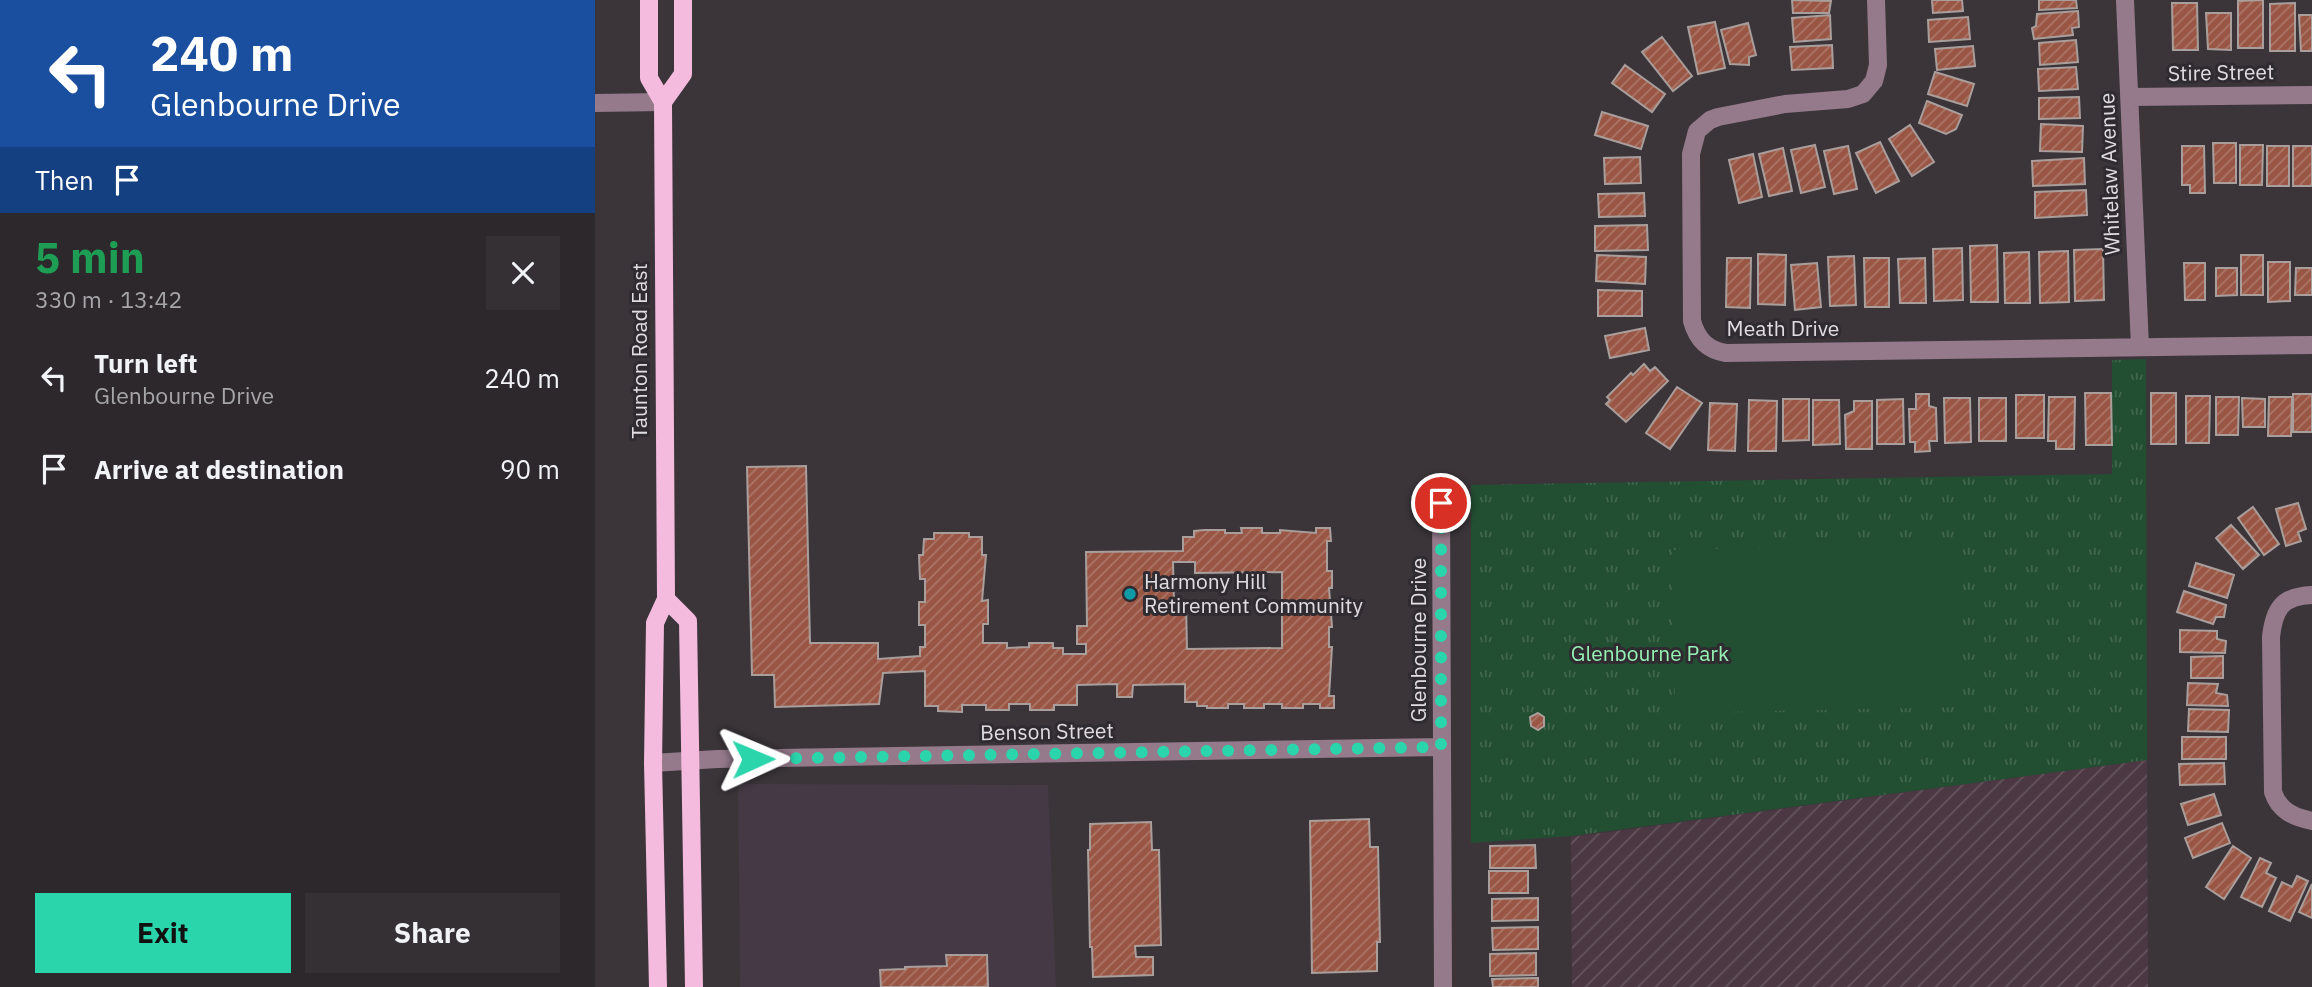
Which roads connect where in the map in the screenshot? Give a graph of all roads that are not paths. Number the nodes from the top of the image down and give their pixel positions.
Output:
1 (649, 0) edge
2 (683, 0) edge
3 (1875, 0) edge
4 (2125, 0) edge
5 (2312, 95) edge
6 (2130, 97) junction
7 (663, 102) junction
8 (595, 103) edge
9 (2312, 345) edge
10 (2140, 346) junction
11 (1441, 503) dead end
12 (2312, 595) edge
13 (666, 599) junction
14 (1441, 747) junction
15 (690, 761) junction
16 (653, 763) junction
17 (2312, 821) edge
18 (658, 987) edge
19 (694, 987) edge
20 (1443, 987) edge

1 - 7 main road, Taunton Road East
2 - 7 main road
3 - 10 street, Meath Drive
4 - 6 street, Whitelaw Avenue
5 - 6 street, Stire Street
6 - 10 street, Whitelaw Avenue
7 - 8 street
7 - 13 main road, Taunton Road East
9 - 10 street, Meath Drive
11 - 14 street, Glenbourne Drive
12 - 17 street
13 - 15 main road
13 - 16 main road, Taunton Road East
14 - 15 street, Benson Street
14 - 20 street, Glenbourne Drive
15 - 16 street, Benson Street
15 - 19 main road
16 - 18 main road, Taunton Road East

